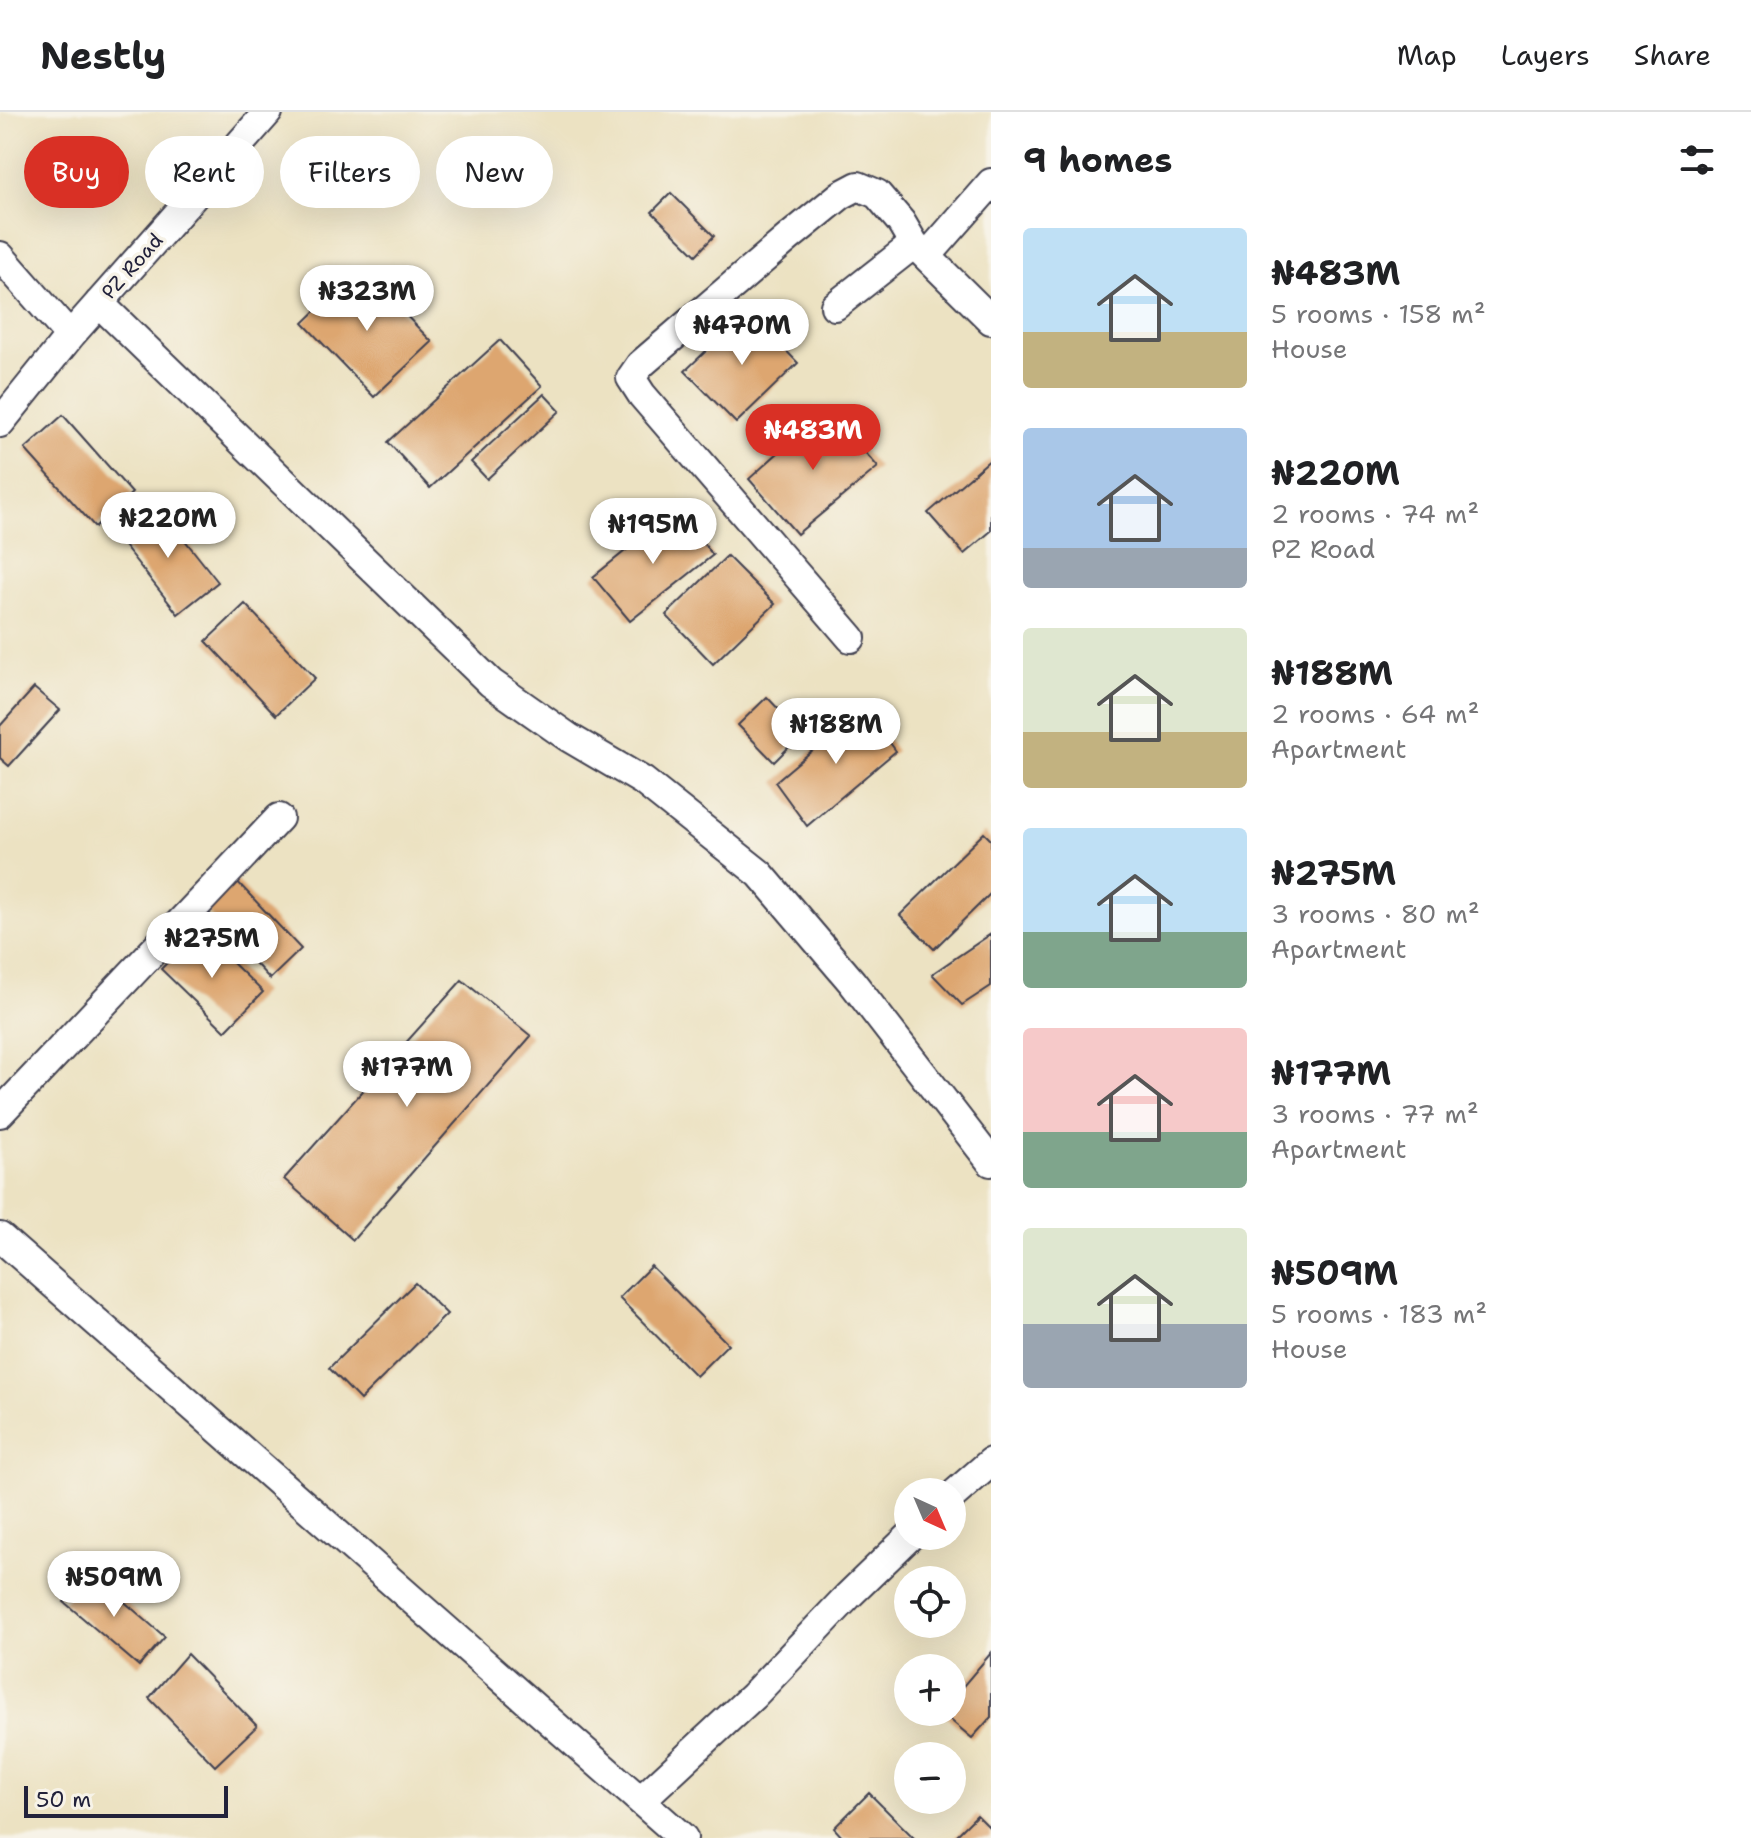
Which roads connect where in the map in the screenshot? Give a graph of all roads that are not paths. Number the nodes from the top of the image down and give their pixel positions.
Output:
1 (268, 112) edge
2 (991, 183) edge
3 (921, 250) junction
4 (0, 256) edge
5 (99, 303) junction
6 (835, 306) dead end
7 (991, 320) edge
8 (70, 336) junction
9 (0, 423) edge
10 (851, 638) dead end
11 (279, 818) dead end
12 (0, 1113) edge
13 (991, 1162) edge
14 (0, 1237) edge
15 (991, 1462) edge
16 (966, 1484) edge
17 (896, 1550) edge
18 (641, 1800) junction
19 (683, 1838) edge

1 - 5 street, PZ Road
2 - 3 street
3 - 6 street
3 - 7 street
3 - 10 street
4 - 8 street
5 - 8 street, PZ Road
5 - 13 street
8 - 9 street, PZ Road
11 - 12 street
14 - 18 street
15 - 16 street
17 - 18 street
18 - 19 street

